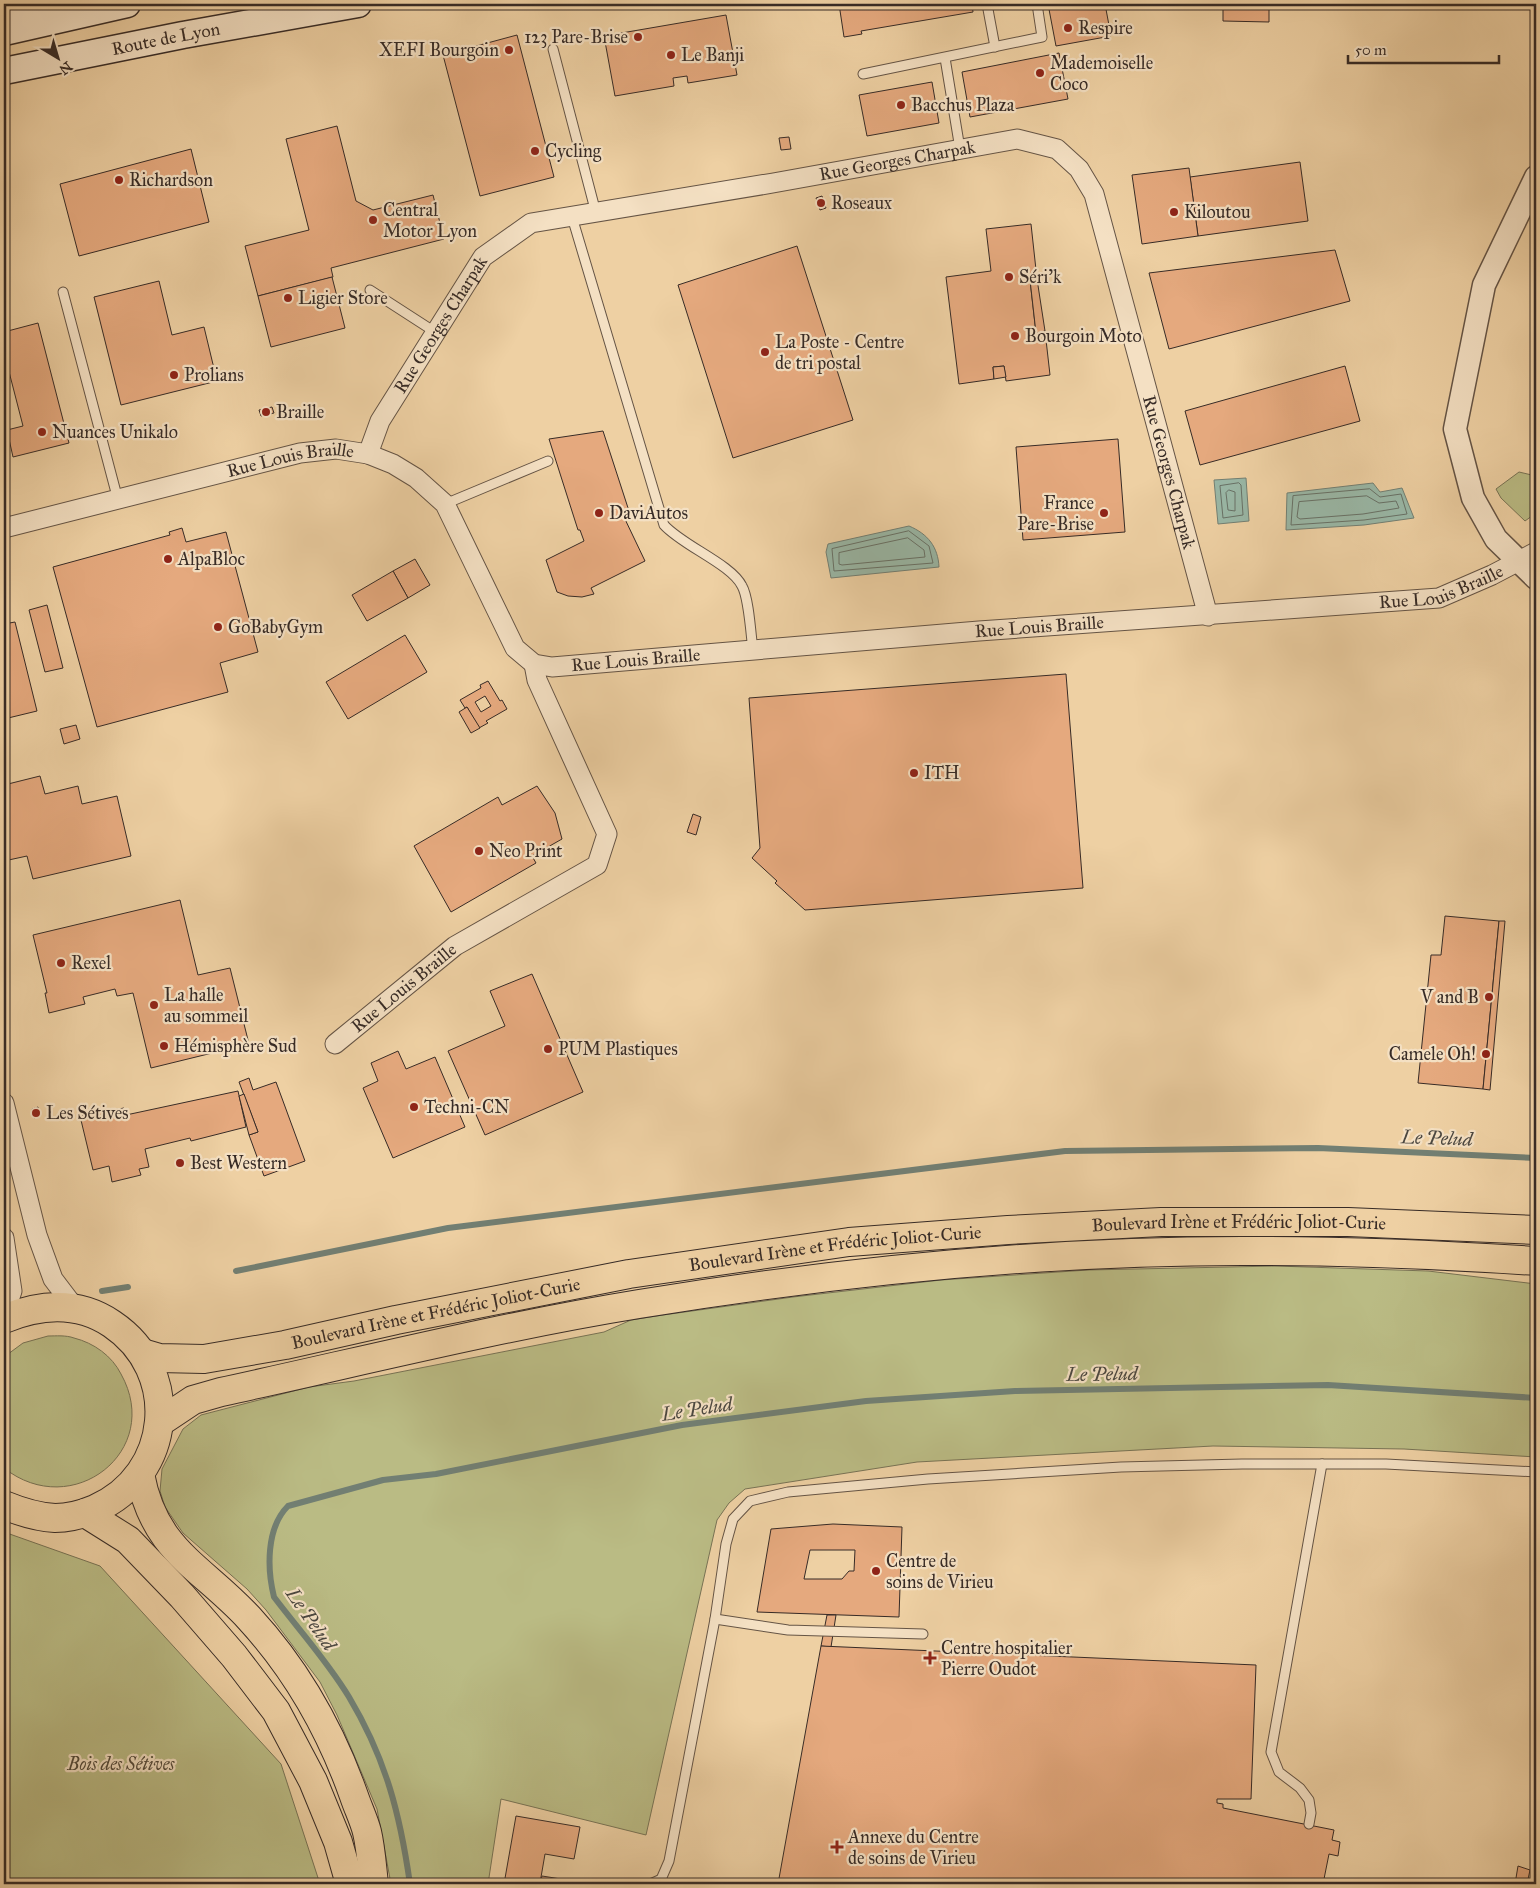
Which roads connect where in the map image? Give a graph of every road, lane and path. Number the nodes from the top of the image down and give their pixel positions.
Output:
1 (38, 4) edge
2 (127, 4) edge
3 (281, 4) edge
4 (358, 4) edge
5 (987, 4) edge
6 (1036, 4) edge
7 (4, 10) edge
8 (4, 32) edge
9 (183, 35) junction
10 (996, 47) junction
11 (553, 48) dead end
12 (945, 58) junction
13 (4, 71) edge
14 (863, 74) dead end
15 (960, 149) junction
16 (1536, 177) edge
17 (596, 212) junction
18 (572, 217) junction
19 (370, 290) dead end
20 (63, 292) dead end
21 (434, 332) junction
22 (368, 454) junction
23 (548, 461) dead end
24 (118, 501) junction
25 (444, 504) junction
26 (4, 528) edge
27 (1527, 557) edge
28 (1536, 578) edge
29 (1208, 616) junction
30 (753, 651) junction
31 (534, 664) junction
32 (335, 1044) dead end
33 (4, 1103) edge
34 (1536, 1230) edge
35 (4, 1238) edge
36 (1536, 1261) edge
37 (75, 1308) junction
38 (4, 1317) edge
39 (142, 1353) junction
40 (160, 1422) junction
41 (1322, 1464) junction
42 (1536, 1472) edge
43 (140, 1474) junction
44 (4, 1505) edge
45 (86, 1513) junction
46 (715, 1620) junction
47 (923, 1634) dead end
48 (1309, 1824) dead end
49 (659, 1882) edge
50 (350, 1884) edge
51 (374, 1884) edge
52 (592, 1884) edge
53 (602, 1884) edge
54 (650, 1884) edge

1 - 7 street
2 - 8 main road
3 - 9 lane
4 - 9 main road, Route de Lyon
5 - 10 lane
6 - 10 lane
9 - 13 main road, Route de Lyon
10 - 12 lane
11 - 17 lane
12 - 14 lane
12 - 15 lane
15 - 17 street, Rue Georges Charpak
15 - 29 street, Rue Georges Charpak
16 - 27 street
17 - 18 street, Rue Georges Charpak
18 - 21 street, Rue Georges Charpak
18 - 30 lane
19 - 21 lane
20 - 24 lane
21 - 22 street, Rue Georges Charpak
22 - 24 street, Rue Louis Braille
22 - 25 street, Rue Louis Braille
23 - 25 lane
24 - 26 street, Rue Louis Braille
25 - 31 street, Rue Louis Braille
27 - 28 street
27 - 29 street, Rue Louis Braille
29 - 30 street, Rue Louis Braille
30 - 31 street, Rue Louis Braille
31 - 32 street, Rue Louis Braille
33 - 37 street
34 - 39 main road, Boulevard Irène et Frédéric Joliot-Curie
35 - 38 street
36 - 40 main road, Boulevard Irène et Frédéric Joliot-Curie
37 - 38 main road
37 - 39 main road
39 - 40 main road
40 - 43 main road
41 - 42 lane
41 - 46 lane
41 - 48 lane
43 - 45 main road
43 - 51 main road
44 - 45 main road
45 - 50 main road
46 - 47 lane
46 - 49 lane
49 - 54 lane
52 - 53 lane

